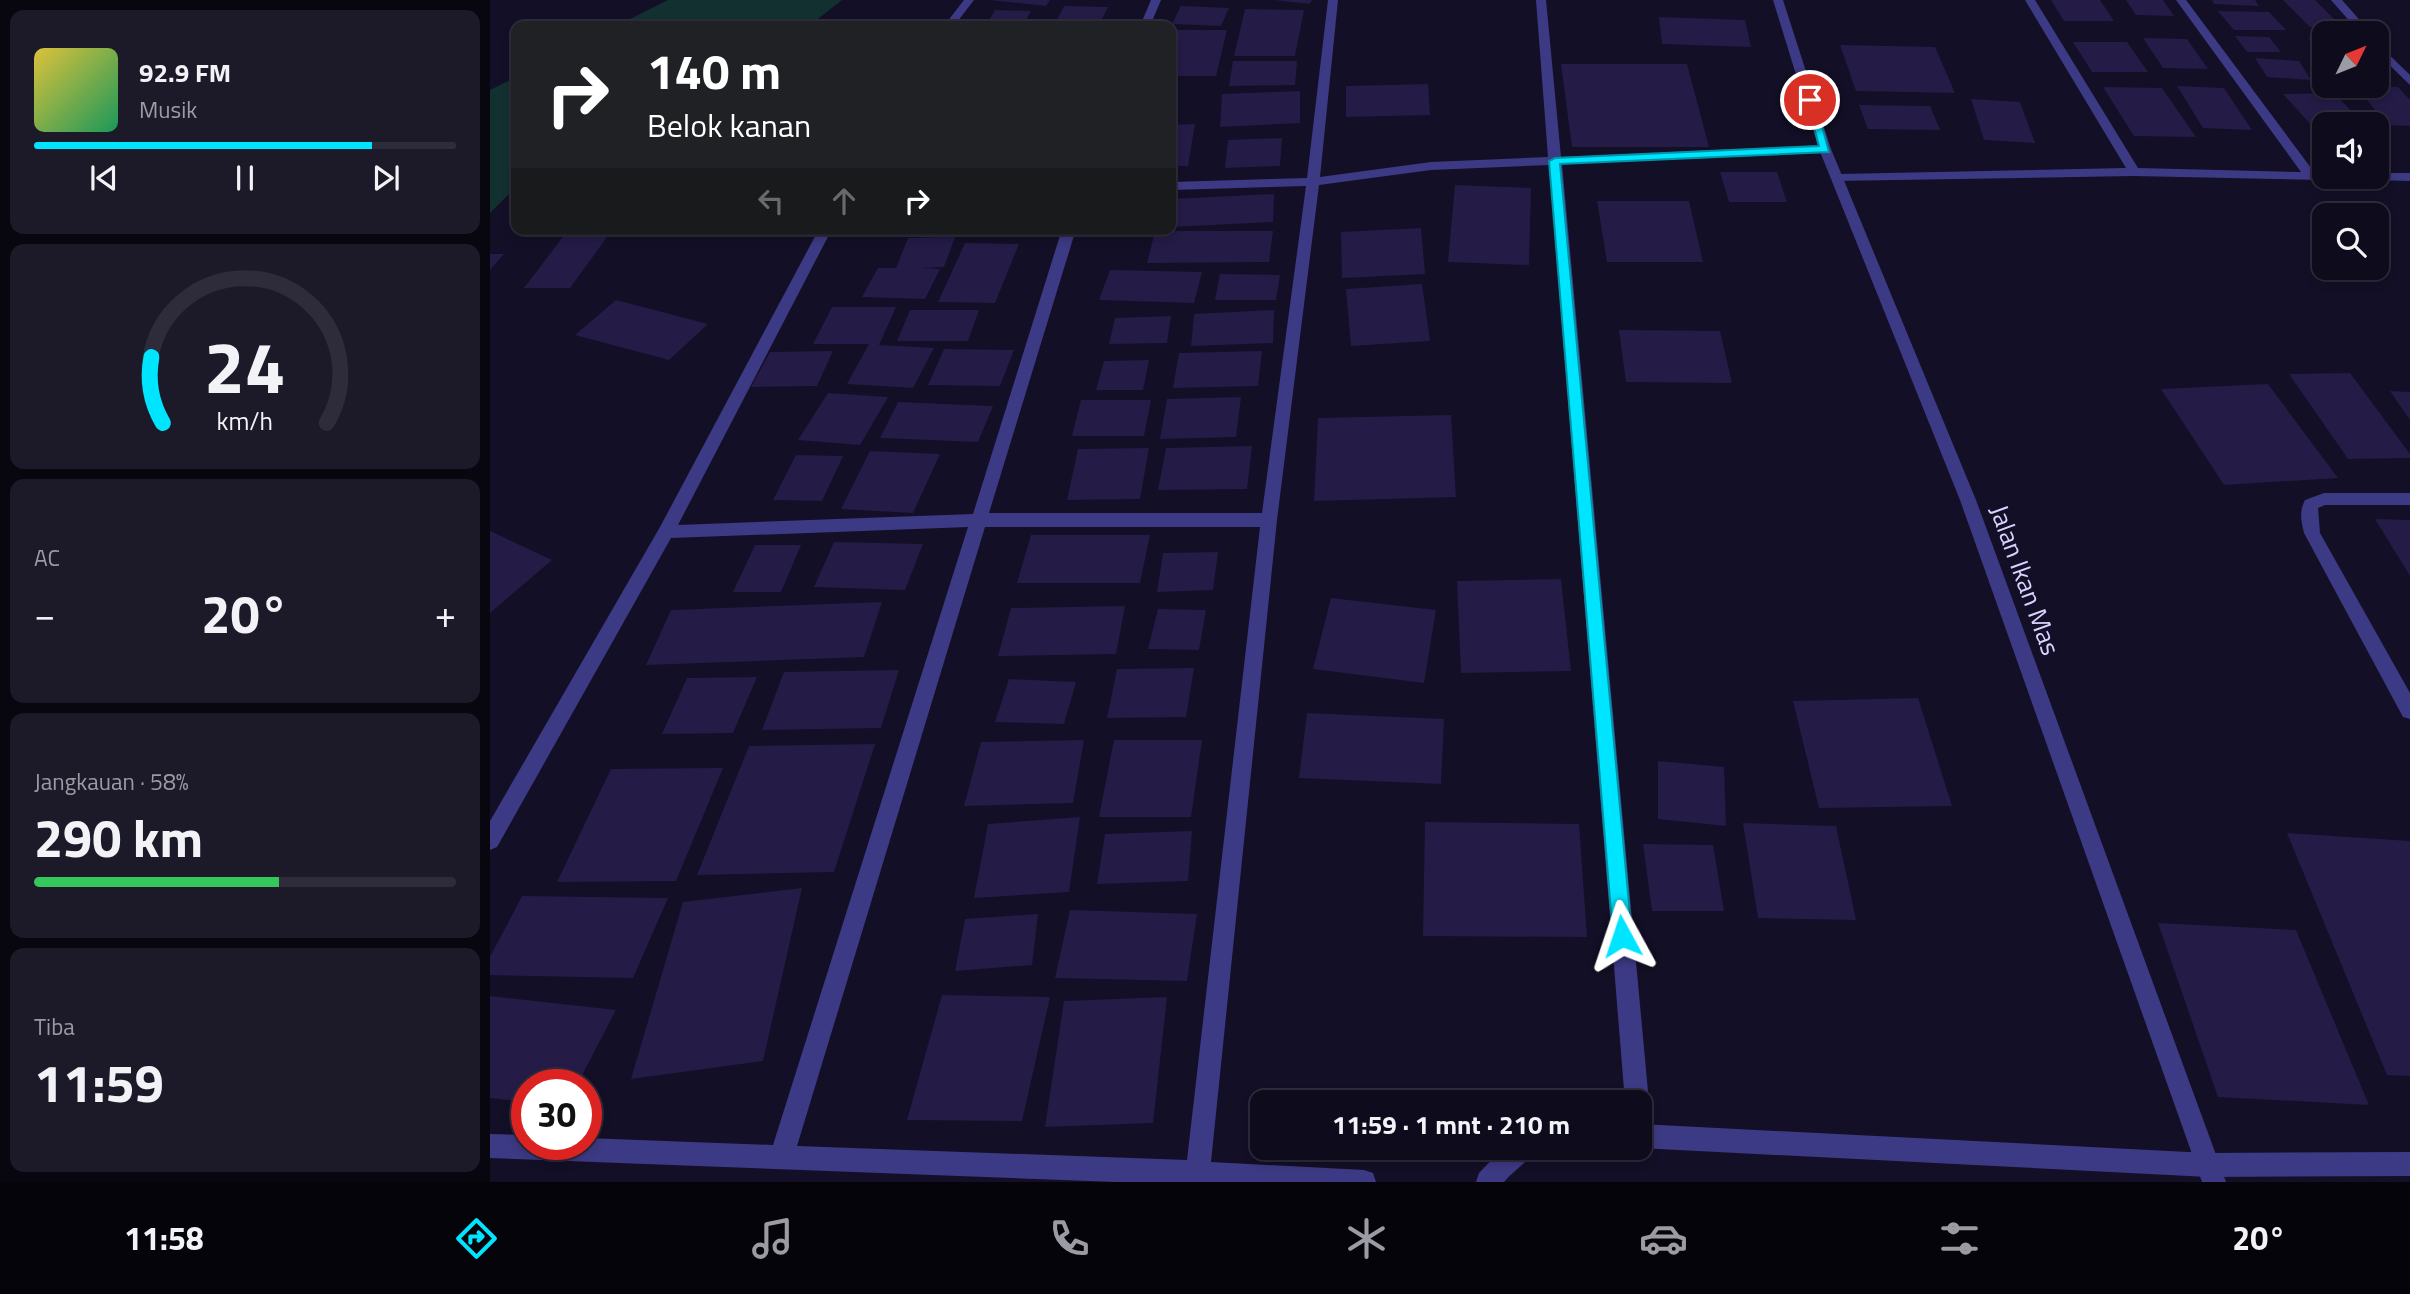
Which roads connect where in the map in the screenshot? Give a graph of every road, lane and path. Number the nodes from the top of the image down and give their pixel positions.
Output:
1 (969, 0) edge
2 (1156, 0) edge
3 (1333, 0) edge
4 (1541, 0) edge
5 (1779, 0) edge
6 (2030, 0) edge
7 (2182, 0) edge
8 (2336, 0) edge
9 (953, 21) edge
10 (1147, 21) edge
11 (2355, 21) edge
12 (2389, 59) edge
13 (2410, 82) edge
14 (1825, 149) junction
15 (1555, 161) junction
16 (2312, 169) edge
17 (2134, 172) junction
18 (2312, 176) edge
19 (2389, 177) edge
20 (2410, 177) edge
21 (1839, 178) junction
22 (1313, 182) junction
23 (1176, 186) edge
24 (822, 235) edge
25 (1067, 235) edge
26 (2410, 499) edge
27 (980, 520) junction
28 (1269, 520) junction
29 (666, 532) junction
30 (2410, 711) edge
31 (490, 840) edge
32 (1636, 1090) edge
33 (1652, 1136) edge
34 (490, 1146) edge
35 (782, 1156) junction
36 (1506, 1160) edge
37 (2410, 1164) edge
38 (1198, 1173) junction
39 (2211, 1173) edge
40 (1364, 1182) edge
41 (1488, 1182) edge

1 - 9 street
2 - 10 street
3 - 22 street
4 - 15 street
5 - 14 street, Jalan Ikan Mas
6 - 17 street
7 - 16 street
8 - 11 street
12 - 13 street
14 - 15 street
14 - 21 street, Jalan Ikan Mas
15 - 22 street
15 - 32 street
17 - 18 street
17 - 21 street
19 - 20 street
21 - 39 street, Jalan Ikan Mas
22 - 23 street
22 - 28 street
24 - 29 street
25 - 27 street
26 - 30 street
27 - 28 street
27 - 29 street
27 - 35 street
28 - 38 street
29 - 31 street
33 - 39 street
34 - 35 street
35 - 38 street
36 - 41 street
37 - 39 street
38 - 40 street

